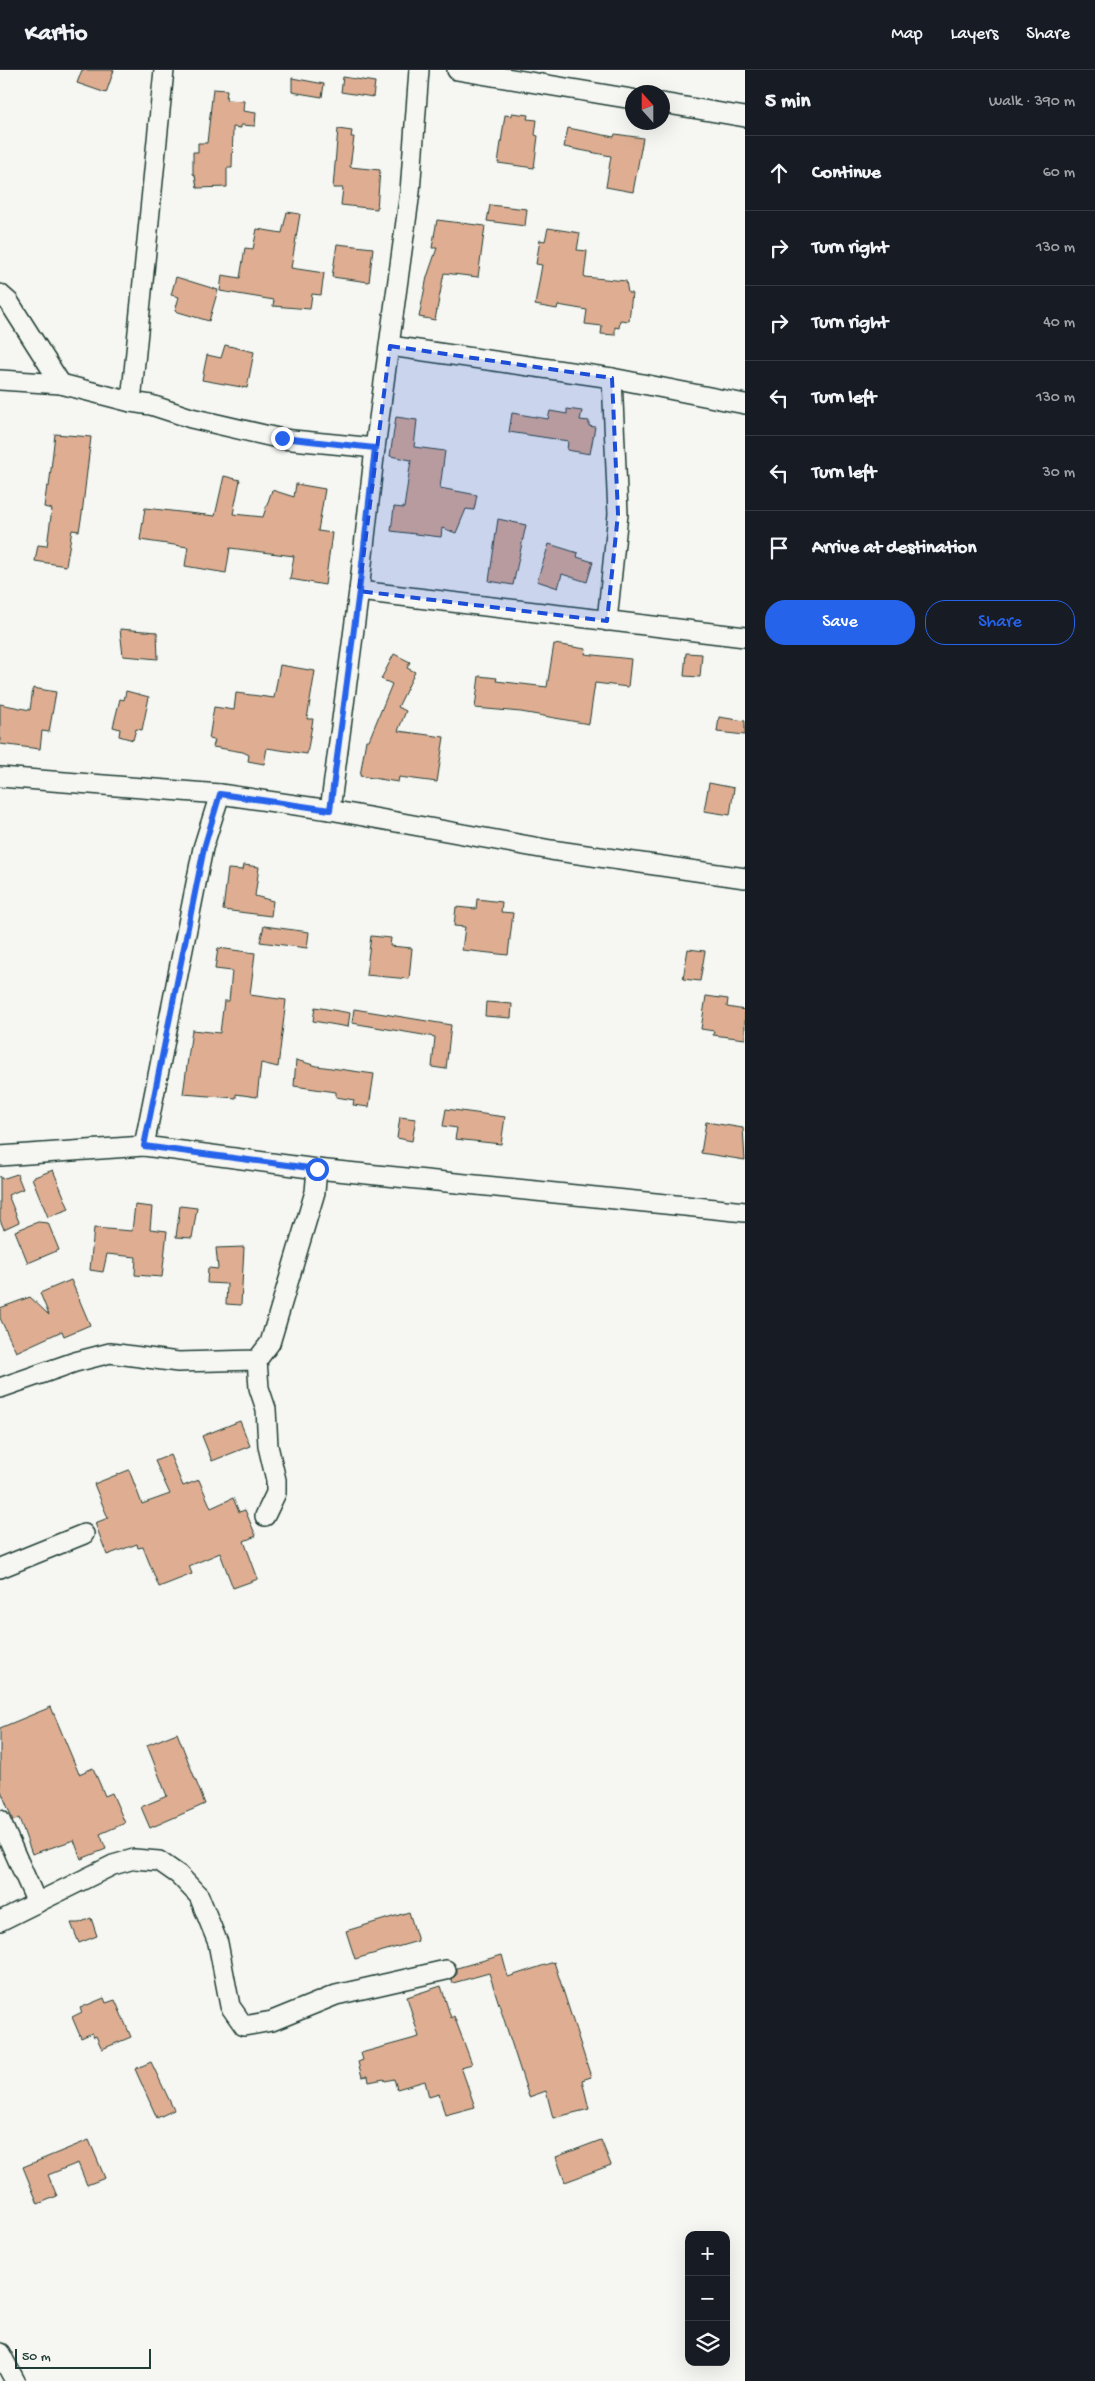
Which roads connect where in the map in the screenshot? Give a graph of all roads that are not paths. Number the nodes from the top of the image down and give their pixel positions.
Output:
1 (164, 70) edge
2 (420, 70) edge
3 (457, 70) edge
4 (625, 98) edge
5 (670, 105) edge
6 (745, 117) edge
7 (0, 294) edge
8 (390, 346) junction
9 (612, 378) junction
10 (0, 380) edge
11 (61, 384) junction
12 (131, 402) junction
13 (745, 404) edge
14 (375, 448) junction
15 (359, 591) junction
16 (607, 621) junction
17 (745, 637) edge
18 (0, 777) edge
19 (220, 794) junction
20 (330, 810) junction
21 (745, 878) edge
22 (144, 1146) junction
23 (0, 1156) edge
24 (317, 1169) junction
25 (745, 1212) edge
26 (256, 1360) junction
27 (0, 1388) edge
28 (265, 1516) dead end
29 (84, 1534) dead end
30 (0, 1568) edge
31 (0, 1820) edge
32 (37, 1903) junction
33 (0, 1921) edge
34 (446, 1970) dead end
35 (0, 2353) edge
36 (15, 2381) edge

1 - 12 street
2 - 8 street
3 - 4 street
5 - 6 street
7 - 11 street
8 - 9 street
8 - 14 street
9 - 13 street
9 - 16 street
10 - 11 street
11 - 12 street
12 - 14 street
14 - 15 street
15 - 16 street
15 - 20 street
16 - 17 street
18 - 19 street
19 - 20 street
19 - 22 street
20 - 21 street
22 - 23 street
22 - 24 street
24 - 25 street
24 - 26 street
26 - 27 street
26 - 28 street
29 - 30 street
31 - 32 street
32 - 33 street
32 - 34 street
35 - 36 street

